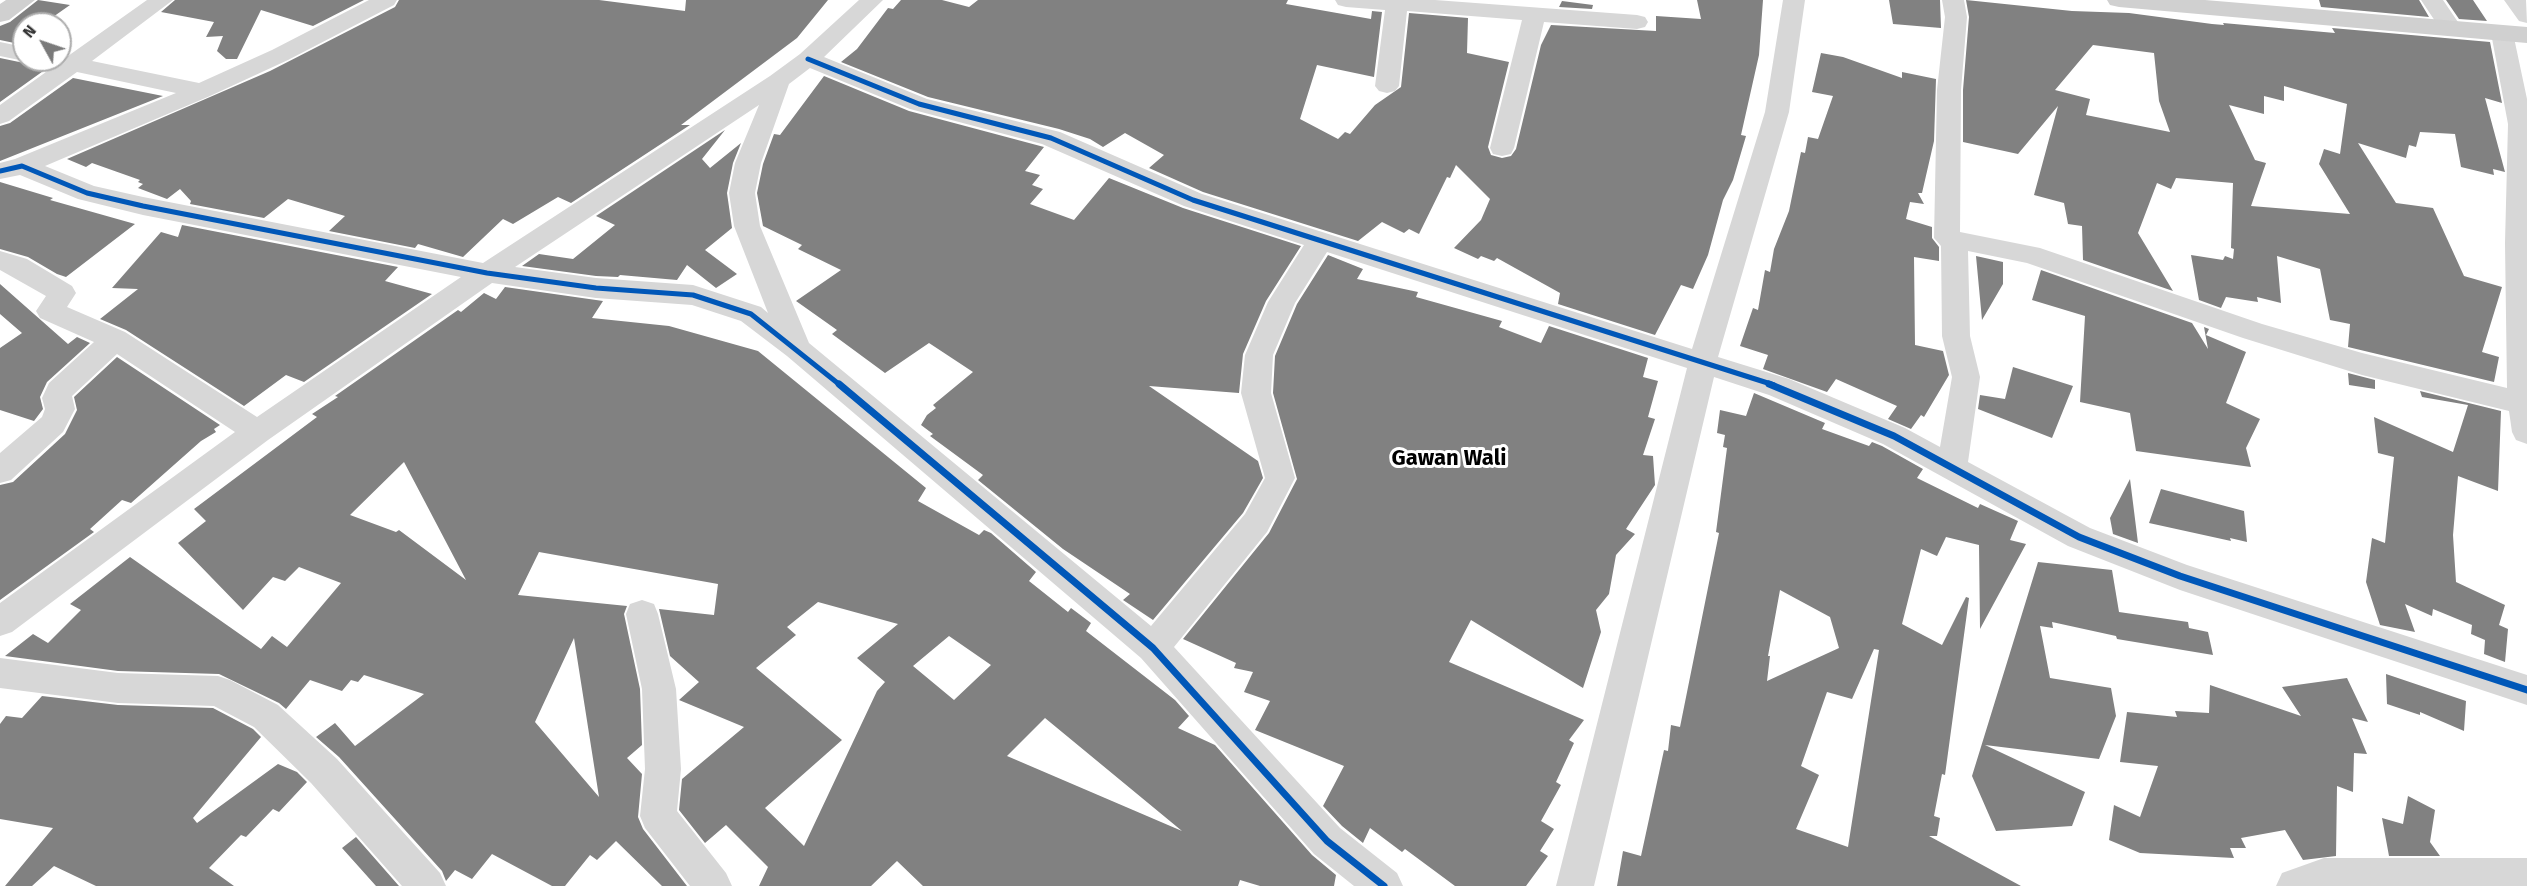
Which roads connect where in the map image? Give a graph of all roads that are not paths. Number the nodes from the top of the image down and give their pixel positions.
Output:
1 (23, 0) edge
2 (162, 0) edge
3 (386, 0) edge
4 (872, 0) edge
5 (1346, 0) edge
6 (1794, 0) edge
7 (1953, 0) edge
8 (2119, 0) edge
9 (2432, 0) edge
10 (2515, 0) edge
11 (1396, 2) edge
12 (0, 15) edge
13 (1534, 15) junction
14 (2527, 16) edge
15 (1637, 22) dead end
16 (2451, 28) junction
17 (2514, 34) edge
18 (72, 55) edge
19 (808, 59) junction
20 (72, 64) edge
21 (50, 72) edge
22 (778, 81) junction
23 (1387, 86) dead end
24 (202, 91) junction
25 (0, 116) edge
26 (2524, 124) edge
27 (1502, 148) dead end
28 (11, 169) edge
29 (2523, 210) edge
30 (1947, 238) junction
31 (1321, 240) junction
32 (0, 260) edge
33 (487, 273) junction
34 (2523, 305) edge
35 (115, 339) junction
36 (797, 349) junction
37 (1704, 361) junction
38 (2524, 403) edge
39 (257, 432) junction
40 (2527, 432) edge
41 (1952, 468) junction
42 (0, 471) edge
43 (642, 614) dead end
44 (0, 622) edge
45 (1153, 648) junction
46 (0, 673) edge
47 (2527, 690) edge
48 (2527, 876) edge
49 (427, 886) edge
50 (713, 886) edge
51 (1384, 886) edge
52 (1575, 886) edge
53 (2295, 886) edge

1 - 12 street
2 - 18 street
3 - 24 street
4 - 19 street
5 - 11 street
6 - 37 street
7 - 30 street
8 - 16 street
9 - 16 street
10 - 14 street
11 - 13 street
11 - 23 street
13 - 15 street
13 - 27 street
16 - 17 street
17 - 26 street
19 - 22 street
19 - 31 street
20 - 24 street
21 - 25 street
22 - 33 street
22 - 36 street
24 - 28 street
26 - 29 street
28 - 33 street
29 - 34 street
30 - 38 street
30 - 41 street
31 - 37 street
31 - 45 street
32 - 35 street
33 - 36 street
33 - 39 street
34 - 38 street
35 - 39 street
35 - 42 street
36 - 45 street
37 - 41 street
37 - 52 street
38 - 40 street
39 - 44 street
41 - 47 street
43 - 50 street
45 - 51 street
46 - 49 street
48 - 53 street

